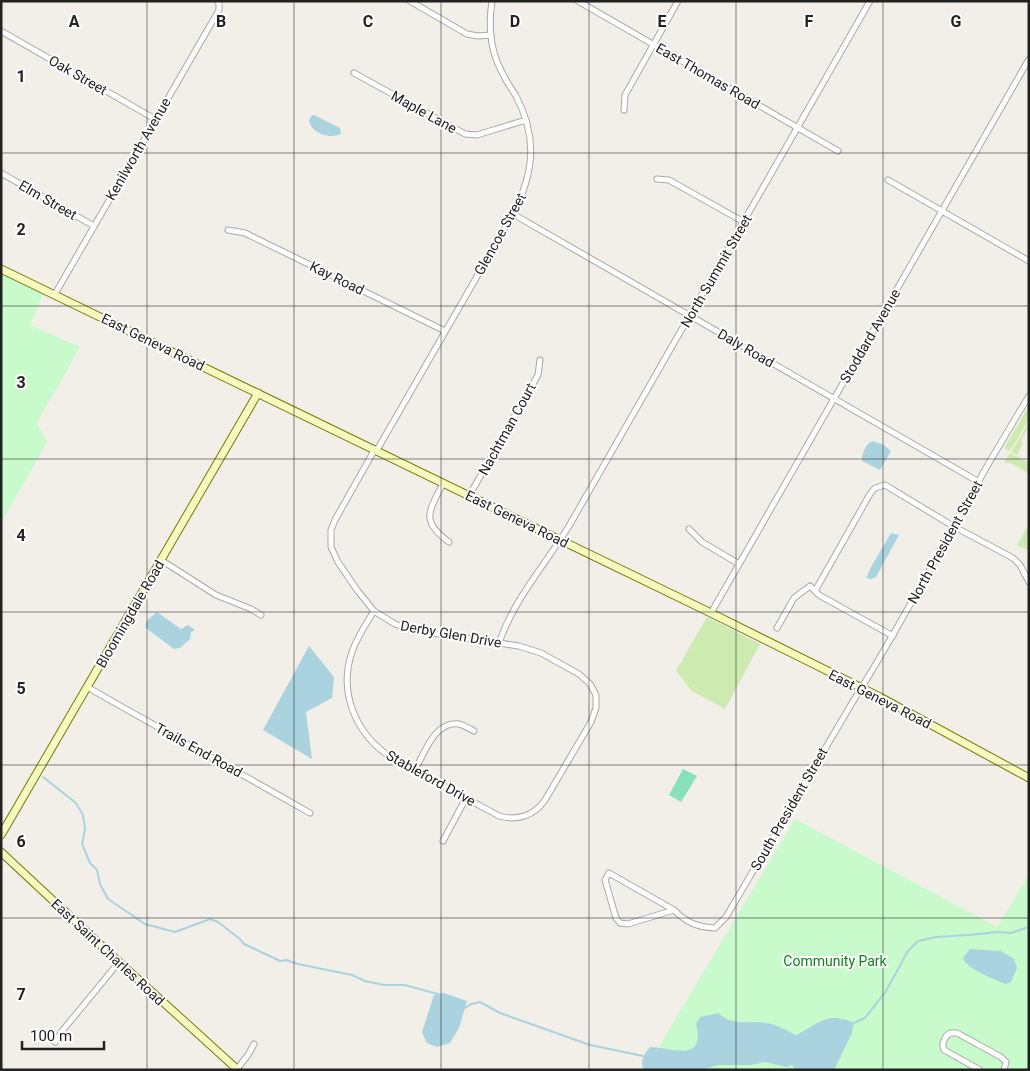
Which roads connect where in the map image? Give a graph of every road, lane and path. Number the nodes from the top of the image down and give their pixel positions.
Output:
1 (410, 1) edge
2 (492, 1) edge
3 (578, 1) edge
4 (678, 1) edge
5 (870, 1) edge
6 (218, 2) edge
7 (1, 31) edge
8 (491, 36) junction
9 (653, 44) junction
10 (1029, 60) edge
11 (354, 73) dead end
12 (624, 110) dead end
13 (155, 119) junction
14 (526, 120) junction
15 (798, 127) junction
16 (838, 151) dead end
17 (1, 173) edge
18 (657, 179) dead end
19 (888, 180) dead end
20 (942, 210) junction
21 (513, 214) junction
22 (744, 222) junction
23 (94, 226) junction
24 (228, 230) dead end
25 (1029, 261) edge
26 (1, 269) edge
27 (55, 294) junction
28 (690, 316) junction
29 (445, 331) junction
30 (540, 360) dead end
31 (258, 393) junction
32 (1029, 396) edge
33 (834, 398) junction
34 (376, 450) junction
35 (979, 482) junction
36 (443, 483) junction
37 (470, 496) junction
38 (954, 526) junction
39 (689, 529) dead end
40 (560, 540) junction
41 (449, 542) dead end
42 (331, 547) joint
43 (161, 560) junction
44 (739, 564) junction
45 (1029, 582) edge
46 (815, 591) junction
47 (374, 611) junction
48 (711, 613) junction
49 (260, 615) dead end
50 (777, 628) dead end
51 (893, 636) junction
52 (499, 643) junction
53 (87, 687) junction
54 (861, 688) junction
55 (474, 731) dead end
56 (415, 770) junction
57 (1029, 778) edge
58 (466, 798) junction
59 (540, 807) joint
60 (310, 813) dead end
61 (1, 835) edge
62 (443, 841) dead end
63 (1, 852) edge
64 (674, 910) junction
65 (119, 962) junction
66 (55, 1042) dead end
67 (254, 1044) dead end
68 (238, 1070) edge
69 (980, 1070) edge
70 (1004, 1070) edge

1 - 8 street
2 - 8 street, Glencoe Street
3 - 9 street, East Thomas Road
4 - 9 street
5 - 15 street, North Summit Street
6 - 13 street, Kenilworth Avenue
7 - 13 street, Oak Street
8 - 14 street, Glencoe Street
9 - 12 street
9 - 15 street, East Thomas Road
10 - 20 street, Stoddard Avenue
11 - 14 street, Maple Lane
13 - 23 street, Kenilworth Avenue
14 - 21 street, Glencoe Street
15 - 16 street, East Thomas Road
15 - 22 street, North Summit Street
17 - 23 street, Elm Street
18 - 22 street
19 - 20 street
20 - 25 street
20 - 33 street, Stoddard Avenue
21 - 28 street, Daly Road
21 - 29 street, Glencoe Street
22 - 28 street, North Summit Street
23 - 27 street, Kenilworth Avenue
24 - 29 street, Kay Road
26 - 27 main road, East Geneva Road
27 - 31 main road, East Geneva Road
28 - 33 street, Daly Road
28 - 40 street, North Summit Street
29 - 34 street, Glencoe Street
30 - 37 street, Nachtman Court
31 - 34 main road, East Geneva Road
31 - 43 main road, Bloomingdale Road
32 - 35 street, North President Street
33 - 35 street, Daly Road
33 - 44 street, Stoddard Avenue
34 - 36 main road, East Geneva Road
34 - 42 street, Glencoe Street
35 - 38 street, North President Street
36 - 37 main road, East Geneva Road
36 - 41 street
37 - 40 main road, East Geneva Road
38 - 45 street
38 - 46 street
38 - 51 street, North President Street
39 - 44 street
40 - 48 main road, East Geneva Road
40 - 52 street, North Summit Street
42 - 47 street, Derby Glen Drive
43 - 49 street
43 - 53 main road, Bloomingdale Road
44 - 48 street, Stoddard Avenue
46 - 50 street
46 - 51 street
47 - 52 street, Derby Glen Drive
47 - 56 street, Stableford Drive
48 - 54 main road, East Geneva Road
51 - 54 street, North President Street
52 - 59 street, Derby Glen Drive
53 - 60 street, Trails End Road
53 - 61 main road, Bloomingdale Road
54 - 57 main road, East Geneva Road
54 - 64 street, South President Street
55 - 56 street
56 - 58 street, Stableford Drive
58 - 59 street, Stableford Drive
58 - 62 street
63 - 65 main road, East Saint Charles Road
64 - 64 street
65 - 66 street
65 - 68 main road, East Saint Charles Road
67 - 68 street
69 - 70 street

